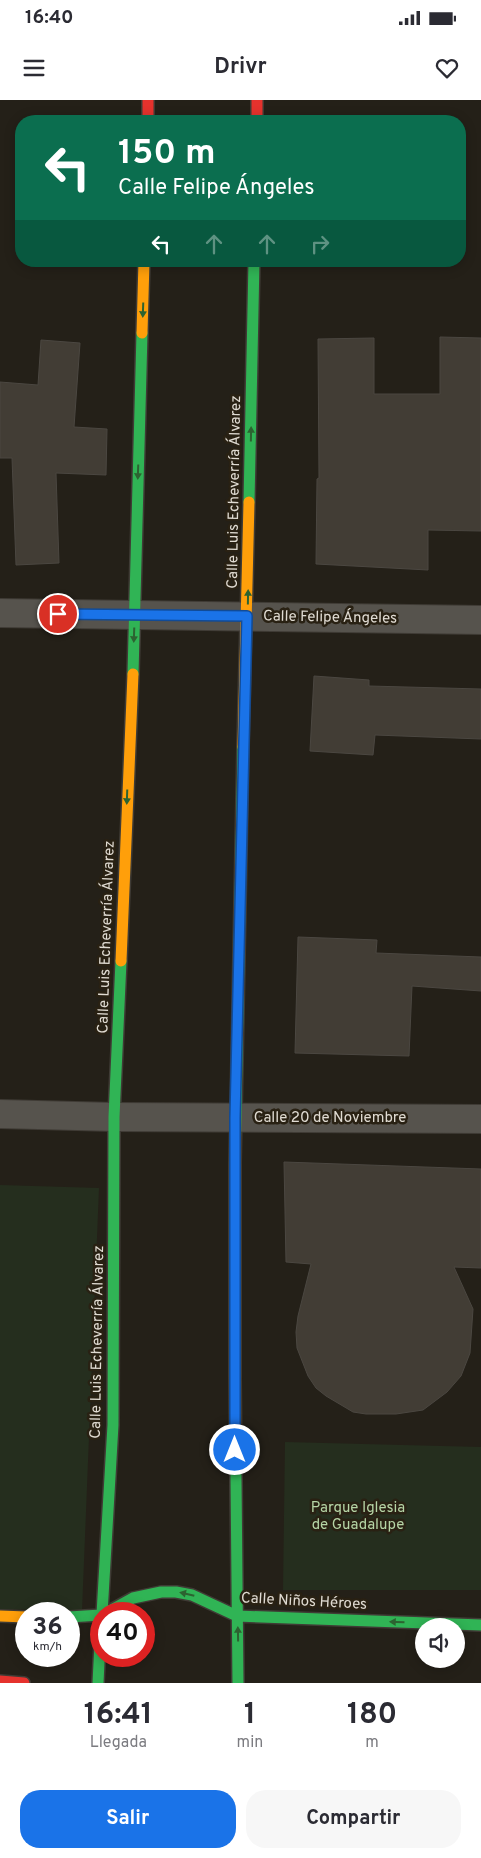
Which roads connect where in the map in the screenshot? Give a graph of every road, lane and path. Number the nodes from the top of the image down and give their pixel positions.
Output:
1 (148, 100) edge
2 (257, 100) edge
3 (148, 115) edge
4 (257, 115) edge
5 (144, 267) edge
6 (254, 267) edge
7 (0, 613) edge
8 (135, 616) junction
9 (247, 616) junction
10 (481, 620) edge
11 (0, 1114) edge
12 (114, 1117) junction
13 (235, 1118) junction
14 (481, 1119) edge
15 (103, 1602) edge
16 (125, 1602) edge
17 (0, 1616) edge
18 (237, 1616) junction
19 (15, 1617) edge
20 (481, 1625) edge
21 (99, 1667) edge
22 (0, 1681) edge
23 (24, 1683) edge
24 (98, 1683) edge
25 (238, 1683) edge

1 - 3 street
2 - 4 street
5 -> 8 street, Calle Luis Echeverría Álvarez
9 -> 6 street, Calle Luis Echeverría Álvarez
7 - 8 street, Calle Felipe Ángeles
8 - 9 street, Calle Felipe Ángeles
8 -> 12 street, Calle Luis Echeverría Álvarez
9 - 10 street, Calle Felipe Ángeles
9 - 13 street, Calle Luis Echeverría Álvarez
11 - 12 street, Calle 20 de Noviembre
12 - 13 street, Calle 20 de Noviembre
12 - 15 street, Calle Luis Echeverría Álvarez
13 - 14 street, Calle 20 de Noviembre
13 - 18 street, Calle Luis Echeverría Álvarez
18 -> 16 street, Calle Niños Héroes
17 - 19 street
20 -> 18 street, Calle Niños Héroes
25 -> 18 street, Calle Luis Echeverría Álvarez
21 - 24 street
22 - 23 street

